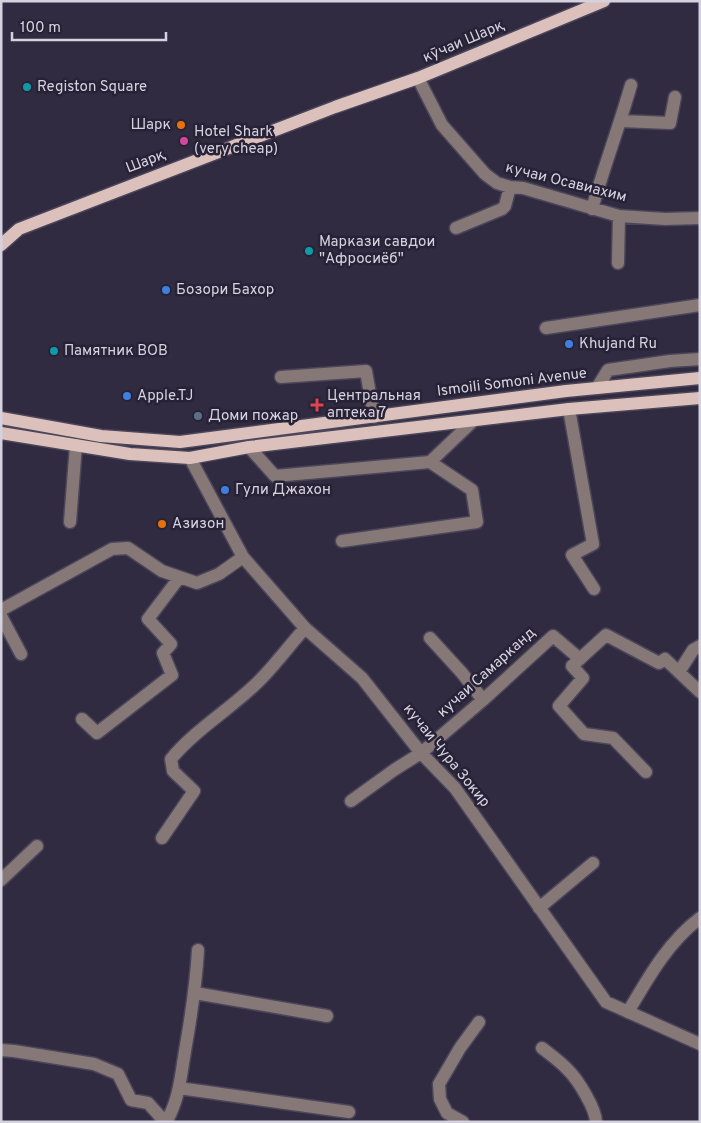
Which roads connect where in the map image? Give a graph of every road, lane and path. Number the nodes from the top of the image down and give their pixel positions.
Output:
1 (604, 1) edge
2 (418, 78) junction
3 (631, 86) dead end
4 (675, 97) dead end
5 (335, 107) joint
6 (621, 121) junction
7 (510, 187) junction
8 (592, 209) junction
9 (619, 216) junction
10 (700, 218) edge
11 (456, 228) dead end
12 (1, 245) edge
13 (618, 263) dead end
14 (700, 305) edge
15 (546, 328) dead end
16 (700, 359) edge
17 (281, 377) dead end
18 (700, 378) edge
19 (597, 388) junction
20 (700, 398) edge
21 (568, 410) junction
22 (374, 417) junction
23 (1, 418) edge
24 (473, 421) junction
25 (1, 433) edge
26 (76, 446) junction
27 (249, 447) junction
28 (190, 458) junction
29 (430, 462) junction
30 (70, 522) dead end
31 (342, 541) dead end
32 (243, 557) junction
33 (179, 578) junction
34 (594, 589) dead end
35 (1, 610) edge
36 (1, 616) edge
37 (304, 628) junction
38 (430, 638) dead end
39 (700, 646) edge
40 (20, 654) dead end
41 (576, 663) junction
42 (679, 672) junction
43 (700, 692) edge
44 (483, 700) junction
45 (82, 719) dead end
46 (421, 753) junction
47 (646, 772) dead end
48 (351, 801) dead end
49 (162, 838) dead end
50 (36, 846) dead end
51 (594, 863) dead end
52 (1, 880) edge
53 (539, 908) junction
54 (700, 918) edge
55 (198, 950) dead end
56 (195, 993) junction
57 (628, 1012) junction
58 (327, 1016) dead end
59 (479, 1022) dead end
60 (700, 1044) edge
61 (542, 1048) dead end
62 (1, 1050) edge
63 (179, 1088) junction
64 (349, 1112) dead end
65 (165, 1122) edge
66 (463, 1122) edge
67 (596, 1122) edge

1 - 2 main road, кӯчаи Шарқ
2 - 5 main road, кӯчаи Шарқ
2 - 7 street, кучаи Осавиахим
3 - 6 street
4 - 6 street
5 - 12 main road, Шарқ
6 - 8 street
7 - 8 street, кучаи Осавиахим
7 - 11 street
8 - 9 street, кучаи Осавиахим
9 - 10 street, кучаи Осавиахим
9 - 13 street
14 - 15 street
16 - 19 street
17 - 22 street
18 - 19 main road, Ismoili Somoni Avenue
19 - 22 main road, Ismoili Somoni Avenue
20 - 21 main road
21 - 24 main road
21 - 34 street
22 - 23 main road, Ismoili Somoni Avenue
24 - 27 main road
24 - 29 street
25 - 26 main road
26 - 28 main road
26 - 30 street
27 - 28 main road
27 - 29 street
28 - 32 street, кучаи Чура Зокир
29 - 31 street
32 - 33 street
32 - 37 street, кучаи Чура Зокир
33 - 35 street
33 - 45 street
36 - 40 street
37 - 46 street, кучаи Чура Зокир
37 - 49 street
38 - 44 street
39 - 42 street
41 - 42 street
41 - 44 street, кучаи Самарканд
41 - 47 street
42 - 43 street
44 - 46 street, кучаи Самарканд
46 - 48 street, кучаи Самарканд
46 - 53 street, кучаи Чура Зокир
50 - 52 street
51 - 53 street
53 - 57 street, кучаи Чура Зокир
54 - 57 street
55 - 56 street
56 - 58 street
56 - 63 street
57 - 60 street, кучаи Чура Зокир
59 - 66 street
61 - 67 street
62 - 65 street
63 - 64 street
63 - 65 street

